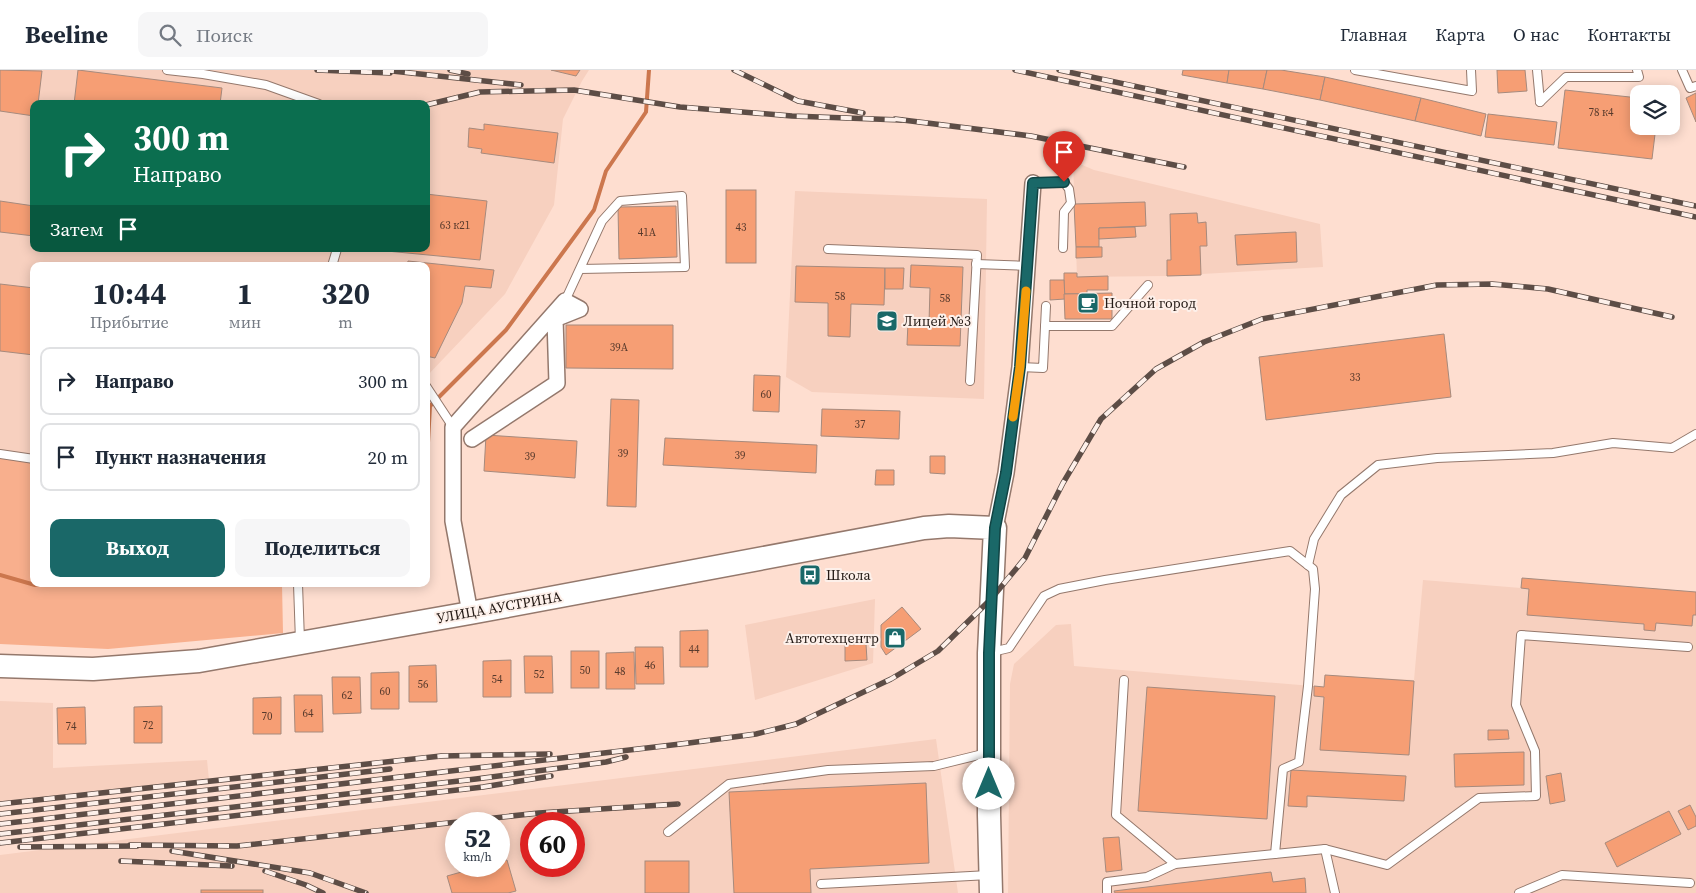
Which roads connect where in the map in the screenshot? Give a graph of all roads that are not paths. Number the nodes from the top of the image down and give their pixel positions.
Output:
1 (167, 70) edge
2 (1355, 70) edge
3 (1470, 70) edge
4 (1537, 70) edge
5 (1637, 70) edge
6 (1682, 70) edge
7 (1696, 86) edge
8 (307, 100) edge
9 (1033, 183) joint
10 (1064, 248) dead end
11 (828, 249) dead end
12 (976, 264) junction
13 (1028, 266) junction
14 (580, 269) dead end
15 (1148, 286) dead end
16 (565, 301) junction
17 (1046, 306) dead end
18 (1045, 326) junction
19 (1020, 367) junction
20 (970, 381) dead end
21 (430, 393) edge
22 (453, 426) junction
23 (1696, 434) edge
24 (472, 439) dead end
25 (0, 454) edge
26 (30, 458) edge
27 (995, 528) junction
28 (1308, 565) junction
29 (298, 587) edge
30 (470, 613) junction
31 (300, 643) junction
32 (1688, 647) dead end
33 (989, 653) junction
34 (0, 666) edge
35 (1124, 680) dead end
36 (989, 753) junction
37 (668, 832) dead end
38 (1325, 849) junction
39 (1275, 854) junction
40 (1175, 864) junction
41 (1690, 883) dead end
42 (821, 884) dead end
43 (991, 884) edge
44 (1107, 893) edge
45 (1335, 893) edge
46 (1519, 893) edge

1 - 8 lane
2 - 3 lane
4 - 5 lane
6 - 7 lane
9 - 10 lane
9 - 13 street
11 - 12 lane
12 - 13 lane
12 - 20 lane
13 - 19 street
14 - 16 lane
15 - 18 lane
16 - 22 street
16 - 24 street
17 - 18 lane
18 - 19 lane
19 - 27 street
21 - 22 lane
22 - 30 street
23 - 28 lane
25 - 26 lane
27 - 30 main road, УЛИЦА АУСТРИНА
27 - 33 main road
28 - 33 lane
28 - 39 lane
29 - 31 lane
30 - 31 main road, УЛИЦА АУСТРИНА
31 - 34 main road, УЛИЦА АУСТРИНА
32 - 38 lane
33 - 36 main road
35 - 40 lane
36 - 37 lane
36 - 43 main road
38 - 39 lane
38 - 45 lane
39 - 40 lane
40 - 44 lane
41 - 46 lane
42 - 43 lane

